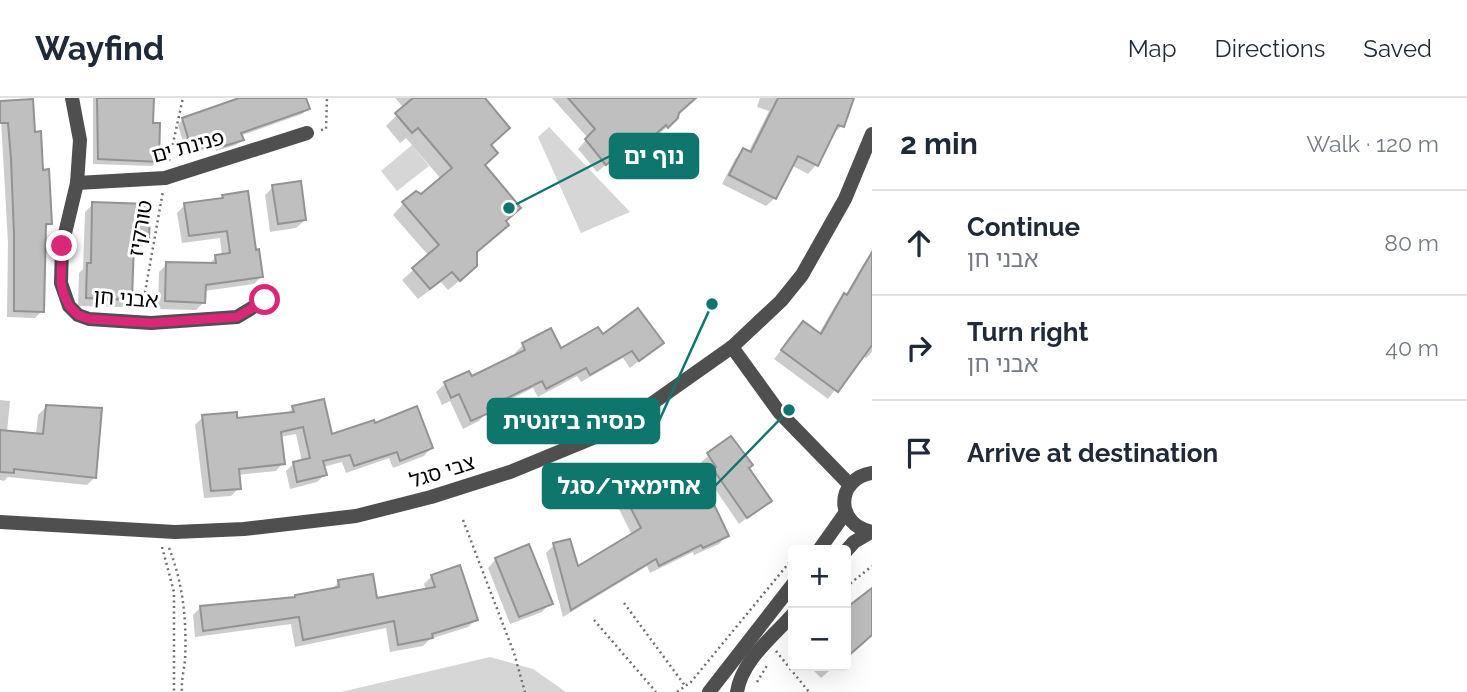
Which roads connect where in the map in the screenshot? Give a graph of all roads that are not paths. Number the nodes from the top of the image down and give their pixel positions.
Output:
1 (72, 98) edge
2 (307, 133) road end
3 (872, 134) edge
4 (77, 183) junction
5 (265, 300) dead end
6 (732, 347) junction
7 (872, 473) edge
8 (850, 485) junction
9 (846, 512) junction
10 (0, 522) edge
11 (872, 532) edge
12 (823, 545) edge
13 (851, 545) edge
14 (788, 590) edge
15 (788, 622) edge
16 (709, 692) edge
17 (737, 692) edge

1 - 4 street, אבני חן
2 - 4 street, פנינת ים
3 - 6 street, צבי סגל
4 - 5 street, אבני חן
6 - 8 street
6 - 10 street, צבי סגל
7 - 8 street
8 - 9 street
9 - 11 street
9 - 12 street
11 - 13 street
14 - 16 street
15 - 17 street

